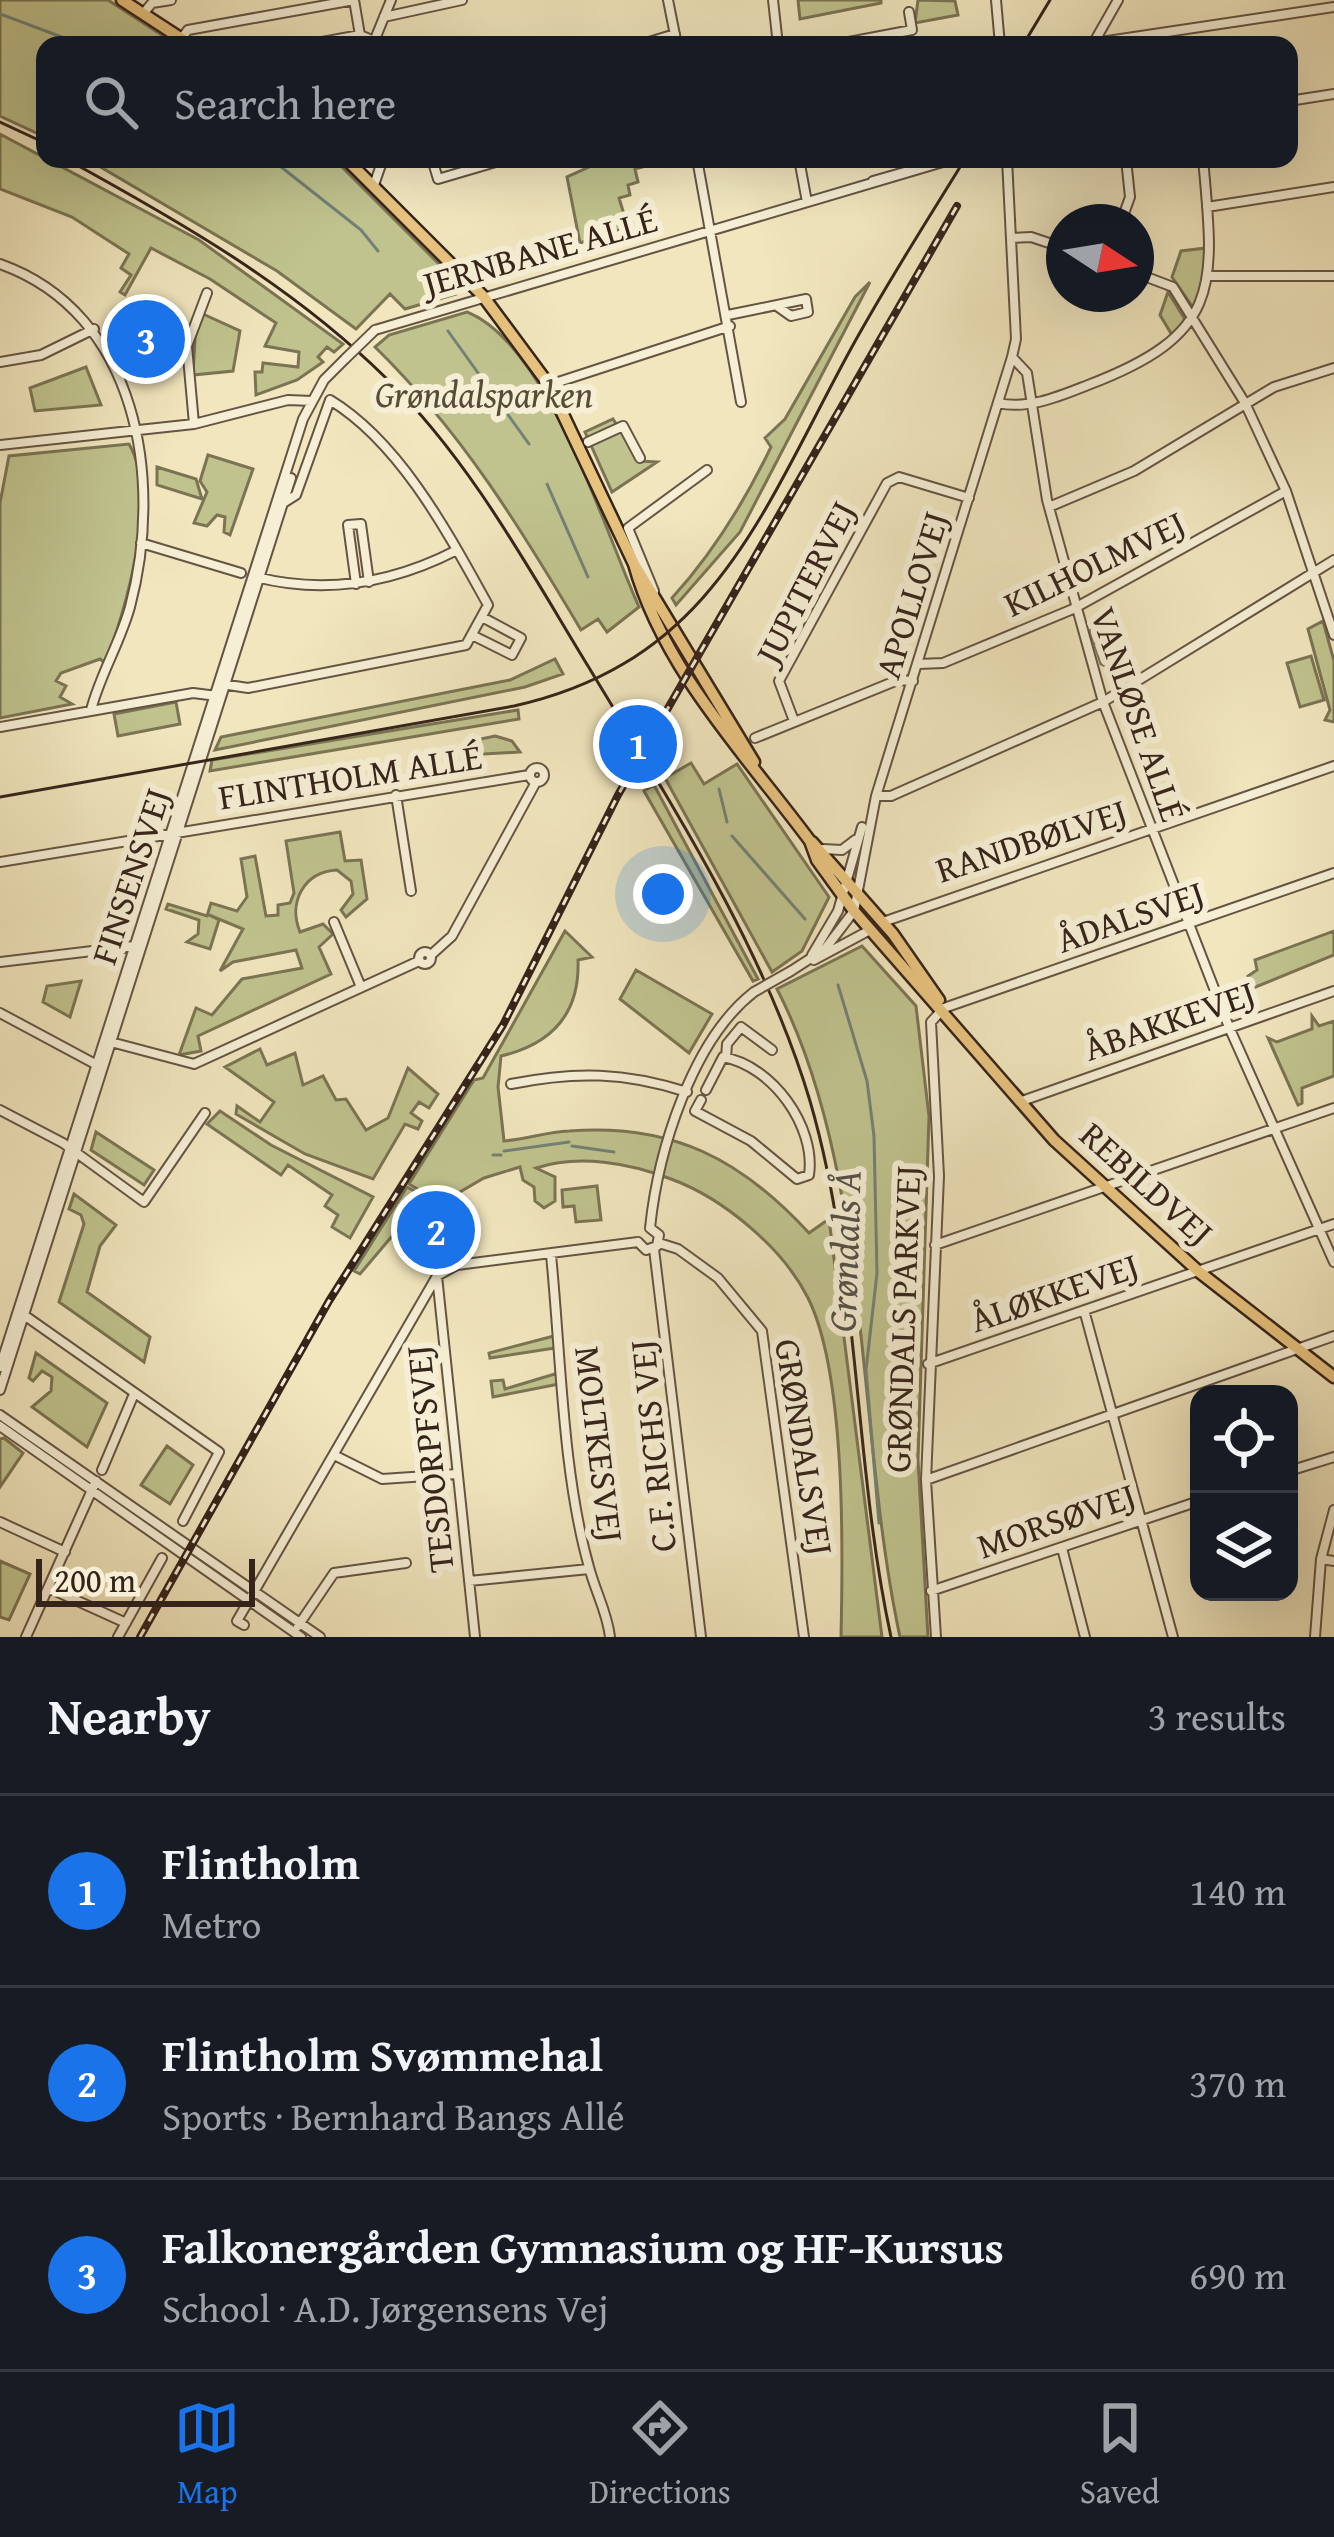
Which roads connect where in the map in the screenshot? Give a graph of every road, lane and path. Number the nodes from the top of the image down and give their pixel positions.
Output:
1 (122, 0) edge
2 (171, 0) edge
3 (354, 0) edge
4 (391, 0) edge
5 (462, 0) edge
6 (668, 0) edge
7 (773, 0) edge
8 (996, 0) edge
9 (1118, 0) edge
10 (1334, 7) edge
11 (909, 13) dead end
12 (143, 14) junction
13 (384, 17) junction
14 (360, 35) joint
15 (177, 36) edge
16 (187, 36) edge
17 (355, 36) edge
18 (376, 36) edge
19 (675, 36) edge
20 (777, 36) edge
21 (880, 36) edge
22 (999, 36) edge
23 (1098, 36) edge
24 (1145, 36) edge
25 (1334, 94) edge
26 (1298, 100) edge
27 (356, 168) edge
28 (379, 168) edge
29 (435, 168) edge
30 (475, 168) edge
31 (700, 168) edge
32 (801, 168) edge
33 (922, 168) edge
34 (1008, 168) edge
35 (1127, 168) edge
36 (1204, 168) edge
37 (374, 185) junction
38 (1334, 187) edge
39 (807, 202) junction
40 (1127, 204) edge
41 (1208, 207) junction
42 (712, 229) junction
43 (1012, 238) junction
44 (1046, 242) edge
45 (0, 263) edge
46 (1210, 276) junction
47 (1334, 276) edge
48 (1154, 280) edge
49 (207, 293) dead end
50 (483, 296) junction
51 (777, 306) dead end
52 (728, 315) junction
53 (1193, 319) junction
54 (730, 326) junction
55 (94, 329) junction
56 (1012, 357) junction
57 (0, 362) edge
58 (1334, 368) edge
59 (549, 385) junction
60 (320, 387) joint
61 (313, 401) junction
62 (741, 402) dead end
63 (998, 403) junction
64 (1030, 404) junction
65 (1245, 404) junction
66 (194, 424) junction
67 (137, 432) junction
68 (588, 442) dead end
69 (0, 445) edge
70 (640, 458) dead end
71 (707, 470) dead end
72 (1286, 491) junction
73 (969, 498) junction
74 (281, 502) junction
75 (1048, 507) junction
76 (141, 543) junction
77 (458, 550) junction
78 (1334, 560) edge
79 (634, 564) junction
80 (241, 573) dead end
81 (1315, 574) junction
82 (257, 578) junction
83 (369, 582) junction
84 (356, 584) junction
85 (653, 598) junction
86 (1073, 609) junction
87 (482, 617) junction
88 (472, 634) junction
89 (1334, 635) edge
90 (918, 664) junction
91 (913, 680) junction
92 (223, 685) junction
93 (220, 696) junction
94 (1102, 702) junction
95 (92, 710) junction
96 (717, 713) junction
97 (794, 721) junction
98 (0, 727) edge
99 (755, 738) dead end
100 (1334, 766) edge
101 (396, 795) junction
102 (875, 799) junction
103 (862, 827) junction
104 (1149, 829) junction
105 (176, 833) junction
106 (810, 841) junction
107 (823, 849) junction
108 (0, 862) edge
109 (1334, 873) edge
110 (845, 878) junction
111 (411, 891) dead end
112 (859, 892) junction
113 (843, 897) junction
114 (854, 911) junction
115 (334, 922) dead end
116 (883, 922) junction
117 (1188, 926) junction
118 (870, 930) junction
119 (138, 947) junction
120 (807, 961) junction
121 (0, 962) edge
122 (361, 987) junction
123 (1334, 991) edge
124 (944, 1008) junction
125 (0, 1013) edge
126 (1229, 1027) junction
127 (108, 1041) junction
128 (772, 1050) dead end
129 (726, 1058) junction
130 (97, 1065) junction
131 (512, 1084) dead end
132 (706, 1090) dead end
133 (687, 1092) junction
134 (701, 1100) dead end
135 (1022, 1102) junction
136 (682, 1106) junction
137 (1334, 1108) edge
138 (0, 1110) edge
139 (694, 1111) junction
140 (205, 1113) dead end
141 (1273, 1131) junction
142 (74, 1151) junction
143 (1106, 1188) junction
144 (1334, 1223) edge
145 (650, 1228) junction
146 (1317, 1230) junction
147 (638, 1242) junction
148 (935, 1245) junction
149 (657, 1246) junction
150 (551, 1255) junction
151 (1334, 1262) edge
152 (1198, 1270) junction
153 (437, 1276) junction
154 (1084, 1310) junction
155 (0, 1313) edge
156 (19, 1318) junction
157 (1334, 1336) edge
158 (1298, 1349) junction
159 (928, 1364) junction
160 (0, 1367) edge
161 (1334, 1377) edge
162 (0, 1390) edge
163 (134, 1394) junction
164 (0, 1415) edge
165 (1112, 1416) junction
166 (0, 1426) edge
167 (334, 1455) junction
168 (1334, 1457) edge
169 (1298, 1469) edge
170 (102, 1470) dead end
171 (457, 1474) junction
172 (926, 1480) junction
173 (96, 1481) junction
174 (92, 1492) junction
175 (1190, 1504) edge
176 (1334, 1510) edge
177 (1142, 1520) junction
178 (183, 1521) dead end
179 (0, 1522) edge
180 (1062, 1548) junction
181 (65, 1552) junction
182 (162, 1558) dead end
183 (1322, 1559) junction
184 (1334, 1561) edge
185 (406, 1563) dead end
186 (589, 1570) junction
187 (470, 1582) junction
188 (49, 1588) junction
189 (931, 1591) junction
190 (253, 1597) junction
191 (126, 1623) junction
192 (300, 1623) junction
193 (244, 1625) dead end
194 (297, 1635) edge
195 (26, 1637) edge
196 (118, 1637) edge
197 (320, 1637) edge
198 (475, 1637) edge
199 (610, 1637) edge
200 (700, 1637) edge
201 (804, 1637) edge
202 (936, 1637) edge
203 (1085, 1637) edge
204 (1173, 1637) edge
205 (1315, 1637) edge

1 - 12 main road
2 - 12 street
3 - 14 street
3 - 16 street
4 - 13 street
5 - 13 street
6 - 19 street
7 - 20 street
8 - 22 street
9 - 23 street
10 - 24 street
11 - 21 street
12 - 15 main road
13 - 18 street
14 - 17 street
25 - 26 street
27 - 37 main road
28 - 37 street
29 - 30 street
31 - 42 street
32 - 39 street
33 - 39 street, JERNBANE ALLÉ
34 - 43 street, VANLØSE ALLÉ
35 - 40 street
36 - 41 street
37 - 50 main road
38 - 41 street
39 - 42 street, JERNBANE ALLÉ
41 - 46 street
42 - 50 street, JERNBANE ALLÉ
42 - 52 street
43 - 44 street
43 - 56 street, VANLØSE ALLÉ
45 - 55 street
46 - 47 street
46 - 53 street
48 - 53 street
49 - 66 street
50 - 59 main road
50 - 60 street, JERNBANE ALLÉ, bridge
51 - 52 street
52 - 54 street
53 - 64 street
53 - 65 street
54 - 59 street
54 - 62 street
55 - 57 street
55 - 67 street
56 - 63 street, APOLLOVEJ
56 - 64 street, VANLØSE ALLÉ
58 - 65 street
59 - 79 main road
60 - 61 street, FINSENSVEJ
61 - 66 street
61 - 74 street, FINSENSVEJ
63 - 64 street
63 - 73 street, APOLLOVEJ
64 - 75 street, VANLØSE ALLÉ
65 - 72 street
65 - 75 street
66 - 67 street
67 - 69 street
67 - 76 street
68 - 70 street
71 - 85 street
72 - 81 street
72 - 86 street, KILHOLMVEJ
73 - 90 street, APOLLOVEJ
73 - 97 street, JUPITERVEJ
74 - 77 street, FINSENSVEJ
74 - 82 street, FINSENSVEJ
75 - 86 street, VANLØSE ALLÉ
76 - 80 street
76 - 95 street
77 - 83 street
77 - 87 street
78 - 81 street
79 - 85 main road
79 - 96 main road
81 - 89 street
81 - 94 street
82 - 84 street
82 - 92 street, FINSENSVEJ
83 - 84 street
83 - 84 street
85 - 96 main road
86 - 90 street, KILHOLMVEJ
86 - 94 street, VANLØSE ALLÉ
87 - 88 street
87 - 88 street
88 - 92 street
90 - 91 street, APOLLOVEJ
91 - 97 street
91 - 102 street, APOLLOVEJ
92 - 93 street, FINSENSVEJ
93 - 95 street
93 - 105 street, FINSENSVEJ
94 - 102 street
94 - 104 street, VANLØSE ALLÉ
95 - 98 street
96 - 106 main road
97 - 99 street
100 - 104 street, RANDBØLVEJ
101 - 105 street, FLINTHOLM ALLÉ
101 - 111 street
101 - 122 street, FLINTHOLM ALLÉ
102 - 103 street, APOLLOVEJ
102 - 112 street, APOLLOVEJ
103 - 107 street
103 - 110 street, APOLLOVEJ
104 - 116 street, RANDBØLVEJ
104 - 117 street, VANLØSE ALLÉ
105 - 108 street, FLINTHOLM ALLÉ
105 - 119 street, FINSENSVEJ
106 - 107 main road
106 - 113 main road
107 - 110 main road
109 - 117 street, ÅDALSVEJ
110 - 112 main road
110 - 113 street
112 - 114 street, APOLLOVEJ
112 - 116 main road
113 - 114 main road
113 - 120 street
114 - 118 main road
114 - 120 street
115 - 122 street
116 - 118 main road
116 - 124 main road
117 - 124 street, ÅDALSVEJ
117 - 126 street, VANLØSE ALLÉ
118 - 120 street
118 - 124 main road
119 - 121 street
119 - 127 street, FINSENSVEJ
120 - 133 street, bridge
122 - 127 street
123 - 126 street, ÅBAKKEVEJ
124 - 135 main road, REBILDVEJ
124 - 148 street, GRØNDALS PARKVEJ
125 - 130 street
126 - 135 street, ÅBAKKEVEJ
126 - 141 street, VANLØSE ALLÉ
127 - 130 street, FINSENSVEJ
127 - 142 street, FINSENSVEJ
128 - 129 street
129 - 132 street
129 - 139 street
130 - 142 street, FINSENSVEJ
131 - 133 street
133 - 136 street
134 - 139 street
135 - 143 main road, REBILDVEJ
136 - 139 street
136 - 145 street
137 - 141 street
138 - 142 street
140 - 142 street
141 - 143 street
141 - 146 street, VANLØSE ALLÉ
142 - 156 street, FINSENSVEJ
143 - 148 street
143 - 152 main road, REBILDVEJ
144 - 146 street, ÅLØKKEVEJ
145 - 147 street
145 - 149 street
146 - 151 street, VANLØSE ALLÉ
146 - 152 street, ÅLØKKEVEJ
147 - 149 street
147 - 150 street
148 - 159 street, GRØNDALS PARKVEJ
149 - 200 street, C.F. RICHS VEJ
149 - 201 street, GRØNDALSVEJ
150 - 153 street
150 - 186 street, MOLTKESVEJ
152 - 154 street, ÅLØKKEVEJ
152 - 158 main road, REBILDVEJ
153 - 167 street
153 - 171 street, TESDORPFSVEJ
154 - 159 street, ÅLØKKEVEJ
154 - 165 street
155 - 156 street
156 - 160 street, FINSENSVEJ
156 - 162 street, FINSENSVEJ
156 - 163 street
157 - 158 street
158 - 161 main road, REBILDVEJ
158 - 165 street
159 - 172 street, GRØNDALS PARKVEJ
163 - 170 street
163 - 178 street
164 - 173 street
165 - 172 street
165 - 177 street
166 - 174 street
167 - 171 street
167 - 190 street
168 - 169 street
171 - 187 street, TESDORPFSVEJ
172 - 189 street, GRØNDALS PARKVEJ
173 - 174 street
173 - 190 street
174 - 181 street
174 - 190 street
175 - 177 street, MORSØVEJ
176 - 183 street
177 - 180 street, MORSØVEJ
177 - 204 street
179 - 181 street
180 - 189 street, MORSØVEJ
180 - 203 street
181 - 188 street
182 - 191 street
183 - 184 street
183 - 205 street
185 - 192 street
186 - 187 street
186 - 199 street, MOLTKESVEJ
187 - 198 street, TESDORPFSVEJ
188 - 191 street
188 - 195 street
189 - 202 street, GRØNDALS PARKVEJ
190 - 192 street
190 - 193 street
190 - 194 street
191 - 196 street
192 - 194 street
192 - 197 street

